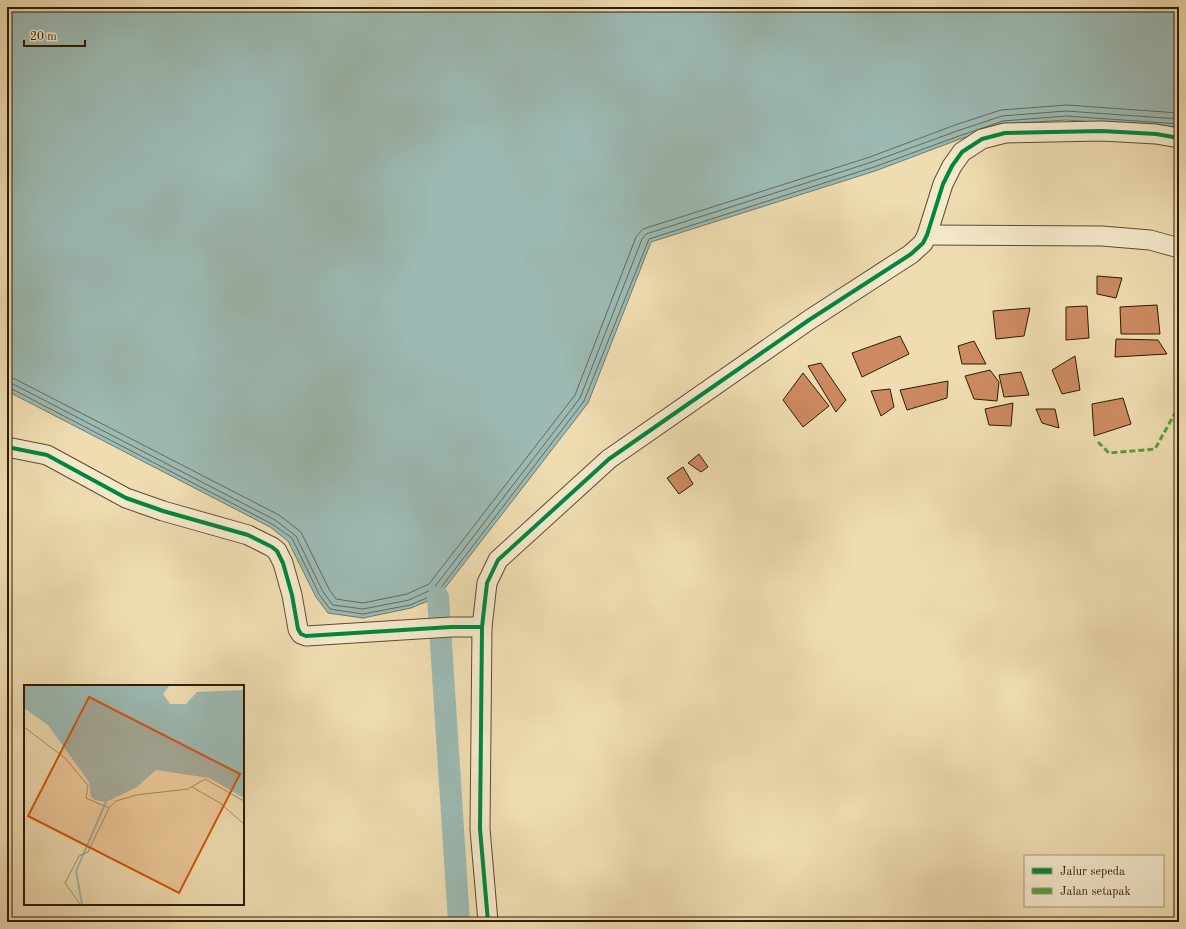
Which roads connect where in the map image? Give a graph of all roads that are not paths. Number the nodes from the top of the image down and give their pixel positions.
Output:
1 (1179, 138) edge
2 (927, 235) junction
3 (1179, 248) edge
4 (7, 448) edge
5 (482, 627) junction
6 (488, 922) edge

1 - 2 street
2 - 3 street
2 - 5 street
4 - 5 street
5 - 6 street

